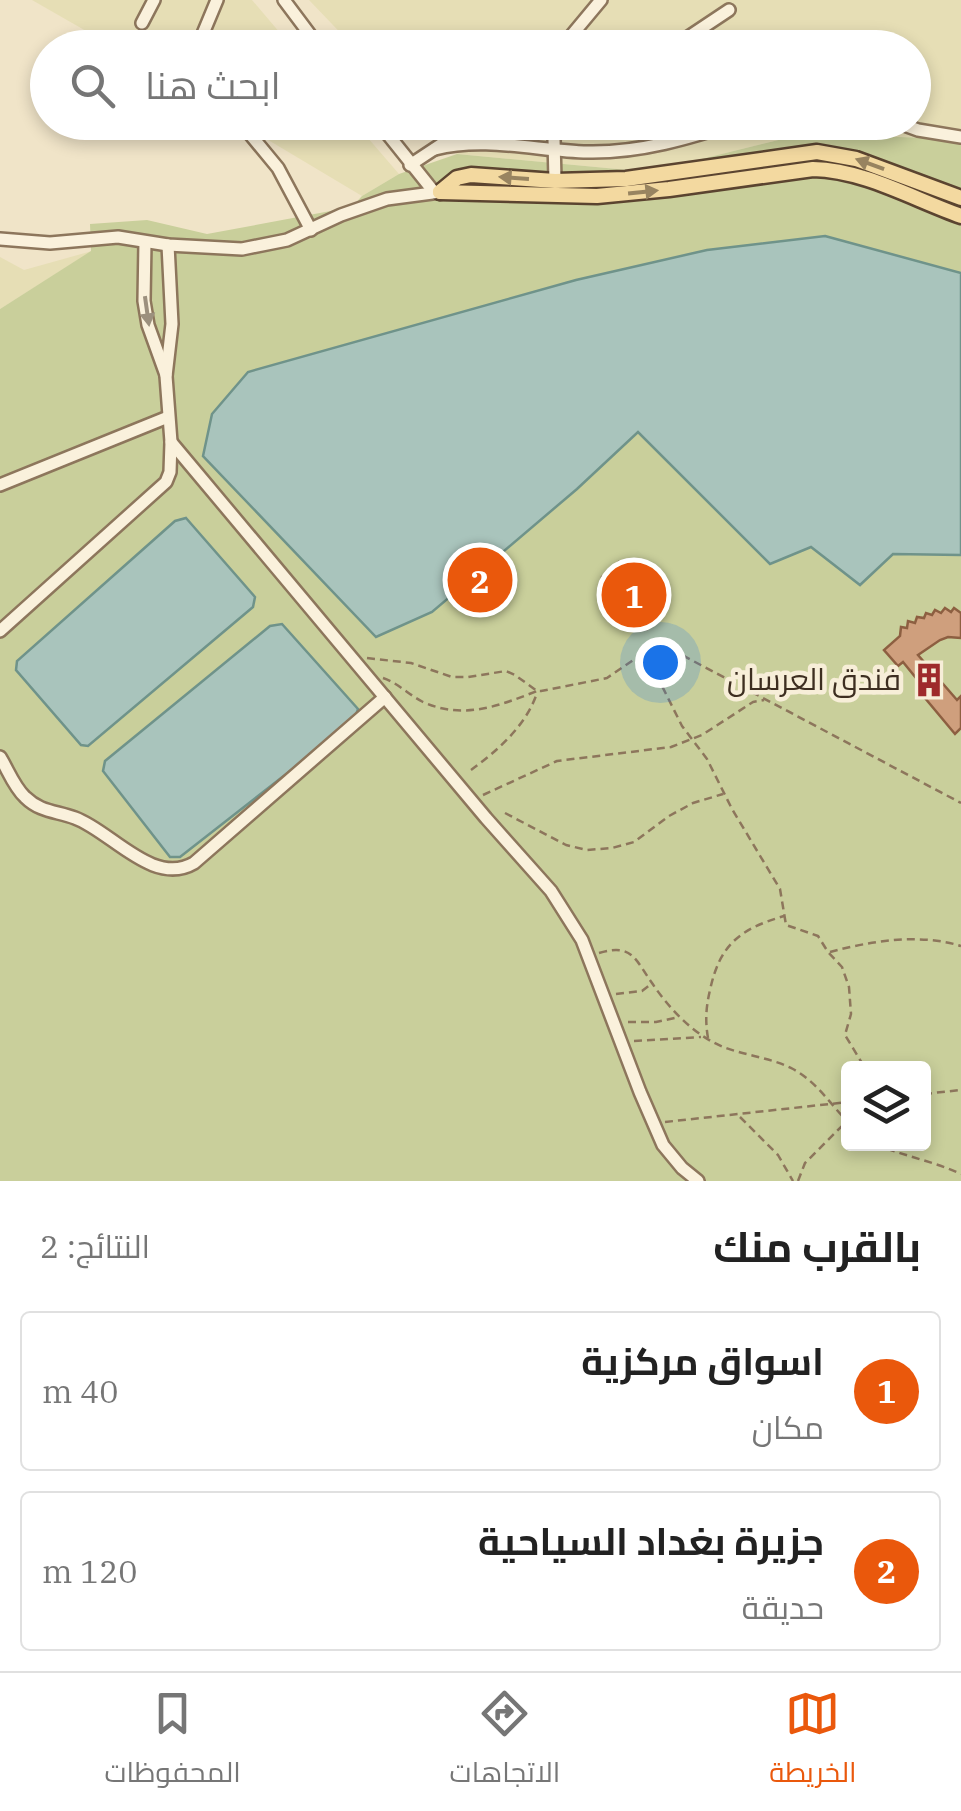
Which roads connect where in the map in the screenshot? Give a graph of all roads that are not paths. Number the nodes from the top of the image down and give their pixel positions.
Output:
1 (154, 0) edge
2 (217, 0) edge
3 (284, 0) edge
4 (601, 0) edge
5 (730, 10) dead end
6 (142, 23) dead end
7 (204, 30) edge
8 (306, 30) edge
9 (577, 30) edge
10 (699, 30) edge
11 (931, 132) edge
12 (961, 137) edge
13 (256, 140) edge
14 (391, 140) edge
15 (448, 140) edge
16 (555, 140) edge
17 (680, 140) edge
18 (435, 149) junction
19 (554, 150) junction
20 (410, 165) junction
21 (555, 181) junction
22 (438, 192) junction
23 (961, 198) edge
24 (961, 216) edge
25 (311, 230) junction
26 (0, 239) edge
27 (145, 242) junction
28 (168, 245) junction
29 (166, 376) junction
30 (168, 417) junction
31 (171, 442) junction
32 (0, 485) edge
33 (0, 631) edge
34 (384, 697) junction
35 (0, 757) edge
36 (698, 1181) edge

1 - 6 street
2 - 7 street
3 - 8 street
4 - 9 street
5 - 10 street
11 - 12 street
13 - 25 street
14 - 20 street
15 - 18 street
16 - 19 street
17 - 19 street
18 - 19 street
18 - 20 street
19 - 21 street
20 - 22 street
21 -> 22 main road
23 -> 21 main road
22 -> 24 main road
22 - 25 street
25 - 28 street
26 - 27 street
27 - 28 street
27 -> 29 street
28 - 29 street
29 - 30 street
30 - 31 street
30 - 32 street
31 - 33 street
31 - 34 street
34 - 35 street
34 - 36 street

